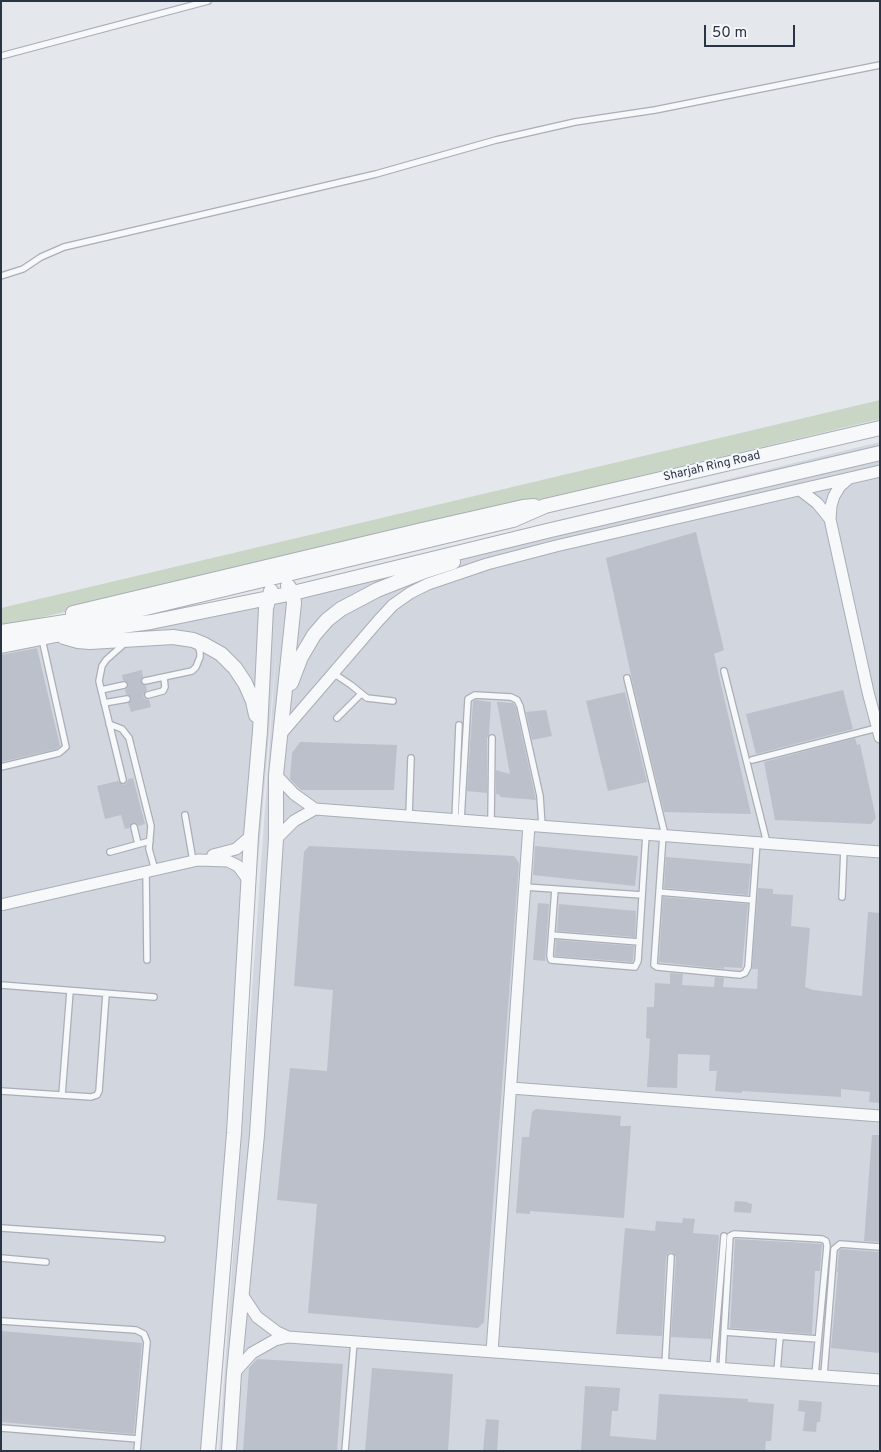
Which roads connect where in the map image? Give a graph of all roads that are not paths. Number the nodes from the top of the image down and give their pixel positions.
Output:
1 (208, 1) edge
2 (1, 56) edge
3 (880, 65) edge
4 (1, 276) edge
5 (880, 428) edge
6 (880, 453) edge
7 (880, 471) edge
8 (848, 479) junction
9 (800, 490) junction
10 (545, 506) junction
11 (830, 519) junction
12 (551, 530) junction
13 (281, 578) junction
14 (293, 593) junction
15 (268, 598) junction
16 (4, 631) edge
17 (56, 634) junction
18 (42, 637) junction
19 (131, 639) junction
20 (196, 642) junction
21 (1, 646) edge
22 (724, 672) dead end
23 (332, 673) junction
24 (164, 678) junction
25 (627, 678) dead end
26 (144, 681) dead end
27 (124, 685) dead end
28 (101, 690) junction
29 (874, 691) edge
30 (148, 694) dead end
31 (361, 694) junction
32 (127, 699) dead end
33 (393, 701) dead end
34 (104, 704) junction
35 (283, 714) junction
36 (336, 718) dead end
37 (109, 724) junction
38 (459, 725) dead end
39 (260, 731) junction
40 (879, 732) edge
41 (280, 735) junction
42 (492, 738) dead end
43 (411, 758) dead end
44 (752, 760) dead end
45 (1, 767) edge
46 (276, 775) junction
47 (123, 780) dead end
48 (315, 809) junction
49 (185, 815) dead end
50 (409, 816) junction
51 (458, 820) junction
52 (491, 822) junction
53 (529, 825) junction
54 (542, 826) junction
55 (134, 827) dead end
56 (646, 834) junction
57 (664, 835) junction
58 (251, 836) junction
59 (276, 839) junction
60 (150, 841) junction
61 (762, 843) junction
62 (138, 844) junction
63 (844, 849) junction
64 (110, 852) dead end
65 (880, 852) edge
66 (195, 861) junction
67 (151, 870) junction
68 (249, 881) junction
69 (525, 887) junction
70 (555, 889) junction
71 (658, 892) junction
72 (642, 895) junction
73 (842, 897) dead end
74 (752, 900) junction
75 (1, 905) edge
76 (552, 935) junction
77 (639, 942) junction
78 (147, 960) dead end
79 (1, 986) edge
80 (70, 991) junction
81 (106, 994) junction
82 (154, 997) dead end
83 (510, 1088) junction
84 (1, 1090) edge
85 (62, 1095) junction
86 (880, 1116) edge
87 (1, 1228) edge
88 (724, 1236) dead end
89 (162, 1239) dead end
90 (880, 1247) edge
91 (671, 1257) dead end
92 (1, 1258) edge
93 (46, 1262) dead end
94 (242, 1296) junction
95 (1, 1321) edge
96 (724, 1332) junction
97 (780, 1336) junction
98 (288, 1337) junction
99 (818, 1339) junction
100 (354, 1342) junction
101 (492, 1352) junction
102 (665, 1365) junction
103 (718, 1369) junction
104 (777, 1372) junction
105 (234, 1373) junction
106 (820, 1375) junction
107 (880, 1380) edge
108 (1, 1428) edge
109 (138, 1438) junction
110 (137, 1451) edge
111 (208, 1451) edge
112 (229, 1451) edge
113 (345, 1451) edge

1 - 2 lane
3 - 4 lane
5 - 10 street, Sharjah Ring Road
6 - 12 street
7 - 8 street
8 - 9 street
8 - 11 street
9 - 11 street
9 - 23 street
10 - 13 street
10 - 16 street
11 - 29 street
12 - 14 street
12 - 35 street
13 - 14 street
13 - 15 street
13 - 16 street
14 - 15 street
14 - 35 street
15 - 17 street
15 - 39 street
17 - 18 street
17 - 19 street
18 - 21 street
18 - 45 lane
19 - 20 street
19 - 28 lane
20 - 24 lane
20 - 39 street
22 - 61 lane
23 - 31 lane
23 - 41 street
24 - 26 lane
24 - 30 lane
25 - 57 lane
27 - 28 lane
28 - 34 lane
29 - 40 street
31 - 33 lane
31 - 36 lane
32 - 34 lane
34 - 37 lane
35 - 41 street
37 - 47 lane
37 - 60 lane
38 - 51 lane
39 - 58 street
40 - 44 lane
41 - 46 street
42 - 52 lane
43 - 50 lane
46 - 48 street
46 - 59 street
48 - 50 street
48 - 59 street
49 - 66 lane
50 - 51 street
51 - 52 street
51 - 54 lane
52 - 53 street
53 - 54 street
53 - 69 street
54 - 56 street
55 - 62 lane
56 - 57 street
56 - 72 lane
57 - 61 street
57 - 71 lane
58 - 66 street
58 - 68 street
59 - 94 street
60 - 62 lane
60 - 67 lane
61 - 63 street
61 - 74 lane
62 - 64 lane
63 - 65 street
63 - 73 lane
66 - 67 street
66 - 68 street
67 - 75 street
67 - 78 lane
68 - 111 street
69 - 70 lane
69 - 83 street
70 - 72 lane
70 - 76 lane
71 - 74 lane
71 - 74 lane
72 - 77 lane
76 - 77 lane
76 - 77 lane
79 - 80 lane
80 - 81 lane
80 - 85 lane
81 - 82 lane
81 - 85 lane
83 - 86 street
83 - 101 street
84 - 85 lane
87 - 89 lane
88 - 103 lane
90 - 106 lane
91 - 102 lane
92 - 93 lane
94 - 98 street
94 - 105 street
95 - 109 lane
96 - 97 lane
96 - 99 lane
96 - 103 lane
97 - 99 lane
97 - 104 lane
98 - 100 street
98 - 105 street
99 - 106 lane
100 - 101 street
100 - 113 lane
101 - 102 street
102 - 103 street
103 - 104 street
104 - 106 street
105 - 112 street
106 - 107 street
108 - 109 lane
109 - 110 lane

